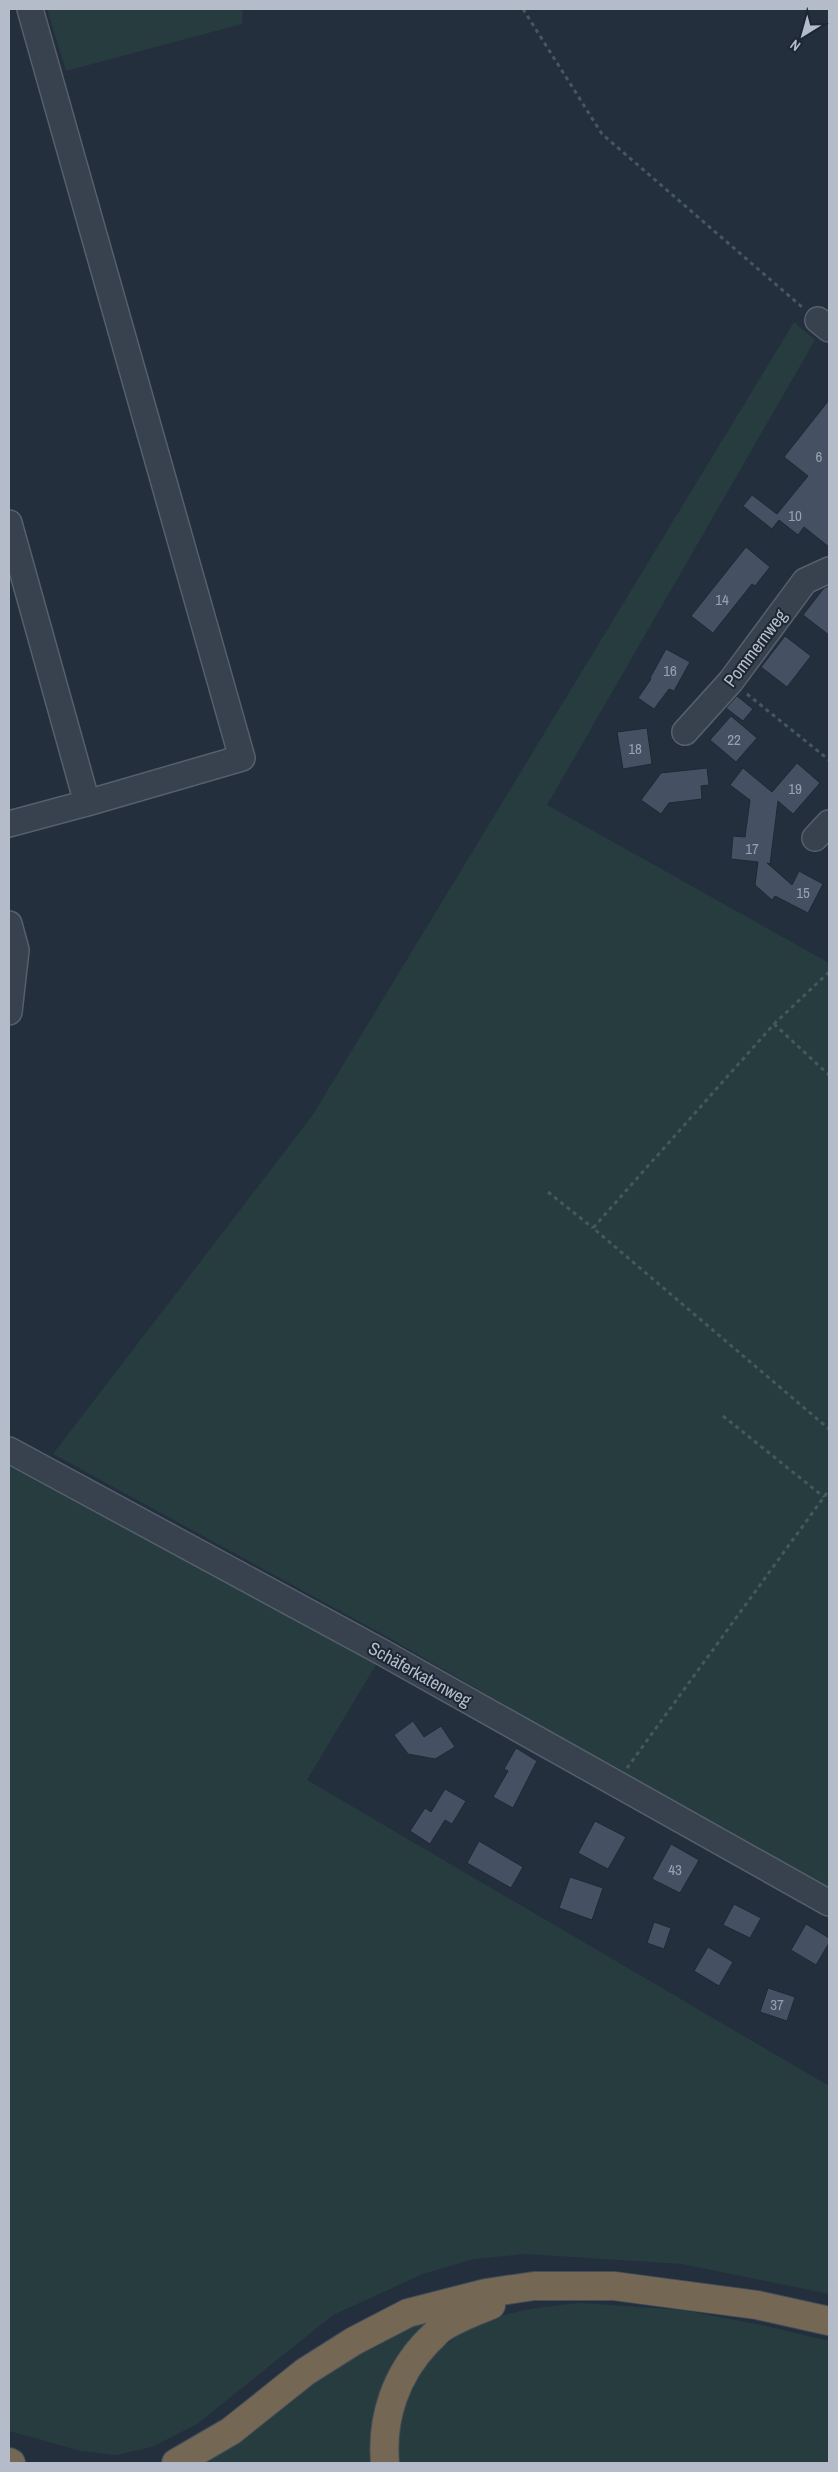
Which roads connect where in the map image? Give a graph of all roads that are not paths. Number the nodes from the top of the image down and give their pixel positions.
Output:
1 (30, 9) edge
2 (9, 523) edge
3 (829, 570) edge
4 (685, 732) dead end
5 (87, 803) junction
6 (9, 824) edge
7 (9, 924) edge
8 (9, 1012) edge
9 (9, 1450) edge
10 (829, 1903) edge
11 (580, 2286) junction
12 (829, 2321) edge
13 (176, 2463) edge
14 (385, 2463) edge

1 - 5 street
2 - 5 street
3 - 4 street, Pommernweg
5 - 6 street
7 - 8 street
9 - 10 street, Schäferkatenweg
11 - 12 highway
11 - 13 highway
11 - 14 highway

